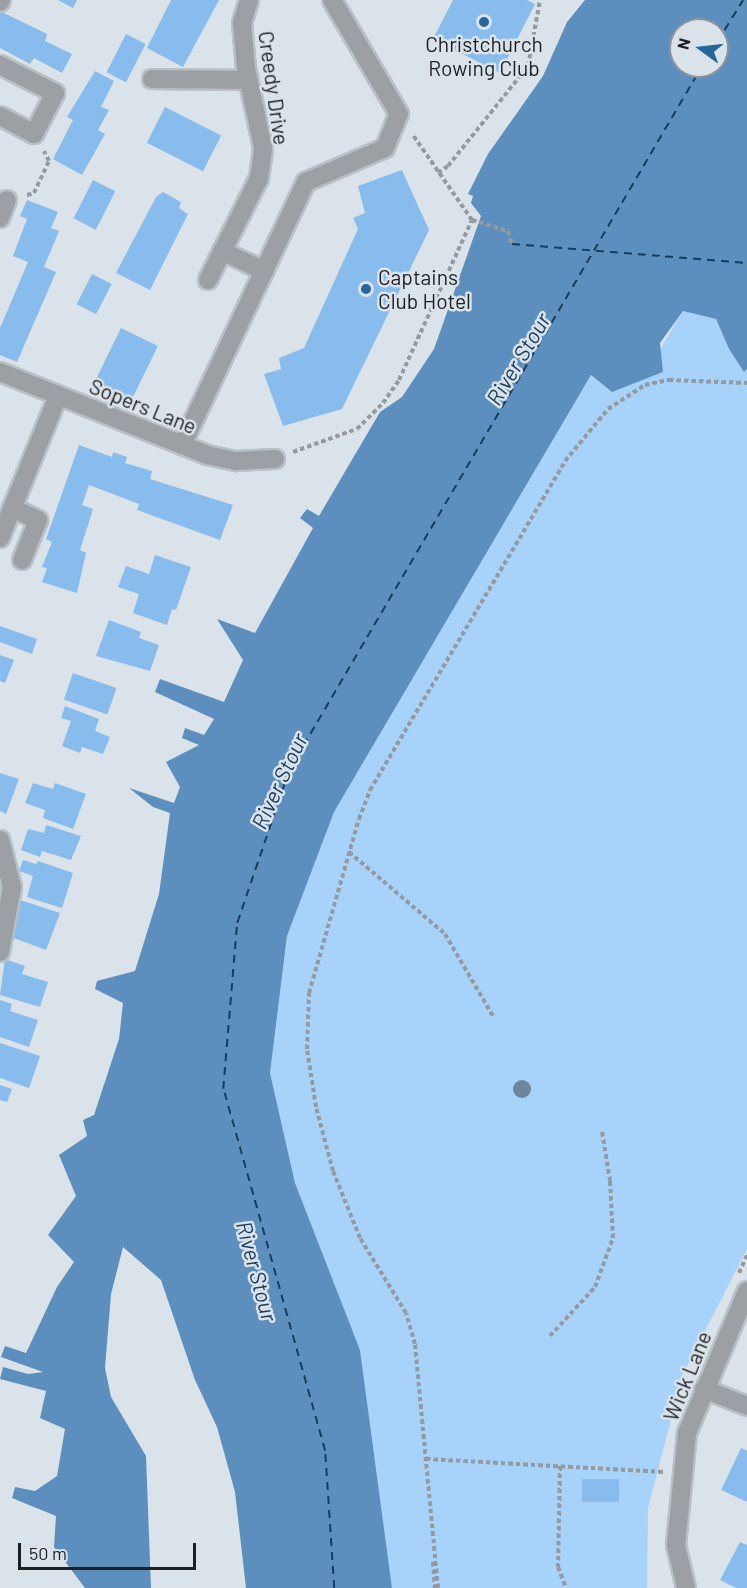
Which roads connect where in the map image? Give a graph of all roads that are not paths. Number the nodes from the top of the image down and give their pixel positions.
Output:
1 (249, 0) edge
2 (332, 0) edge
3 (0, 65) edge
4 (152, 79) dead end
5 (248, 80) junction
6 (0, 116) edge
7 (7, 200) road end
8 (0, 218) edge
9 (222, 251) junction
10 (264, 271) junction
11 (208, 280) dead end
12 (0, 372) edge
13 (58, 396) junction
14 (182, 445) junction
15 (275, 459) road end
16 (12, 508) junction
17 (0, 538) edge
18 (22, 560) dead end
19 (0, 840) edge
20 (0, 952) edge
21 (747, 1291) edge
22 (704, 1389) junction
23 (747, 1406) edge
24 (686, 1588) edge

1 - 5 street, Creedy Drive
2 - 10 street
3 - 6 street
4 - 5 street
5 - 9 street, Creedy Drive
7 - 8 street
9 - 10 street
9 - 11 street, Creedy Drive
10 - 14 street
12 - 13 street, Sopers Lane
13 - 14 street, Sopers Lane
13 - 16 street
14 - 15 street, Sopers Lane
16 - 17 street
16 - 18 street
19 - 20 street
21 - 22 street, Wick Lane
22 - 23 street
22 - 24 street, Wick Lane

